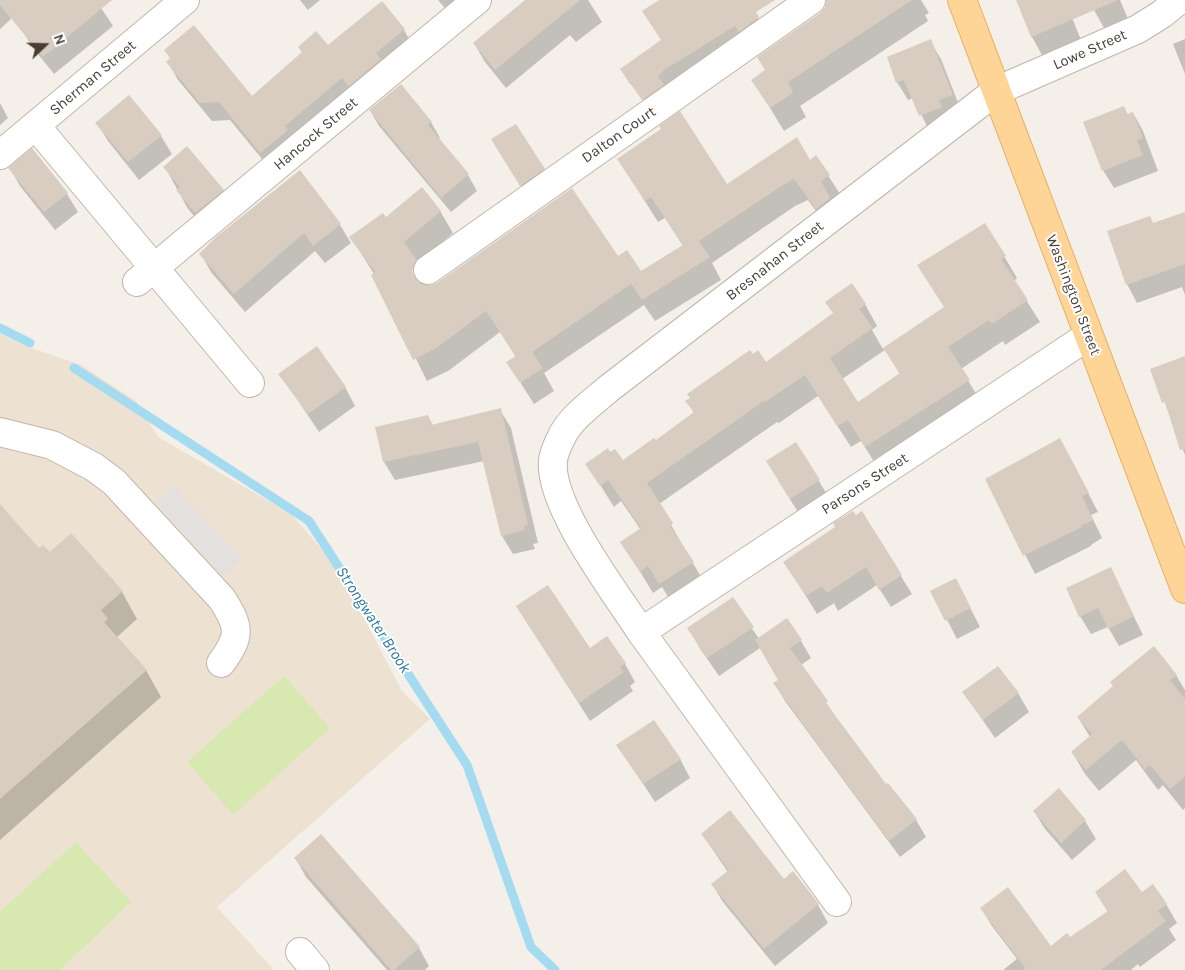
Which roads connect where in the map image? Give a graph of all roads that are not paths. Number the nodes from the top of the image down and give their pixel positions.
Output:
1 (186, 0) edge
2 (477, 0) edge
3 (810, 0) edge
4 (962, 0) edge
5 (1179, 0) edge
6 (996, 91) junction
7 (36, 126) junction
8 (0, 155) edge
9 (428, 270) dead end
10 (146, 275) junction
11 (1088, 336) junction
12 (250, 383) dead end
13 (0, 432) edge
14 (1185, 589) edge
15 (641, 632) junction
16 (221, 663) dead end
17 (837, 902) dead end

1 - 7 street, Sherman Street
2 - 10 street, Hancock Street
3 - 9 street, Dalton Court
4 - 6 main road, Washington Street
5 - 6 street, Lowe Street
6 - 11 main road, Washington Street
6 - 15 street, Bresnahan Street
7 - 8 street, Sherman Street
7 - 10 street
10 - 12 street
11 - 14 main road, Washington Street
11 - 15 street, Parsons Street
13 - 16 street
15 - 17 street

